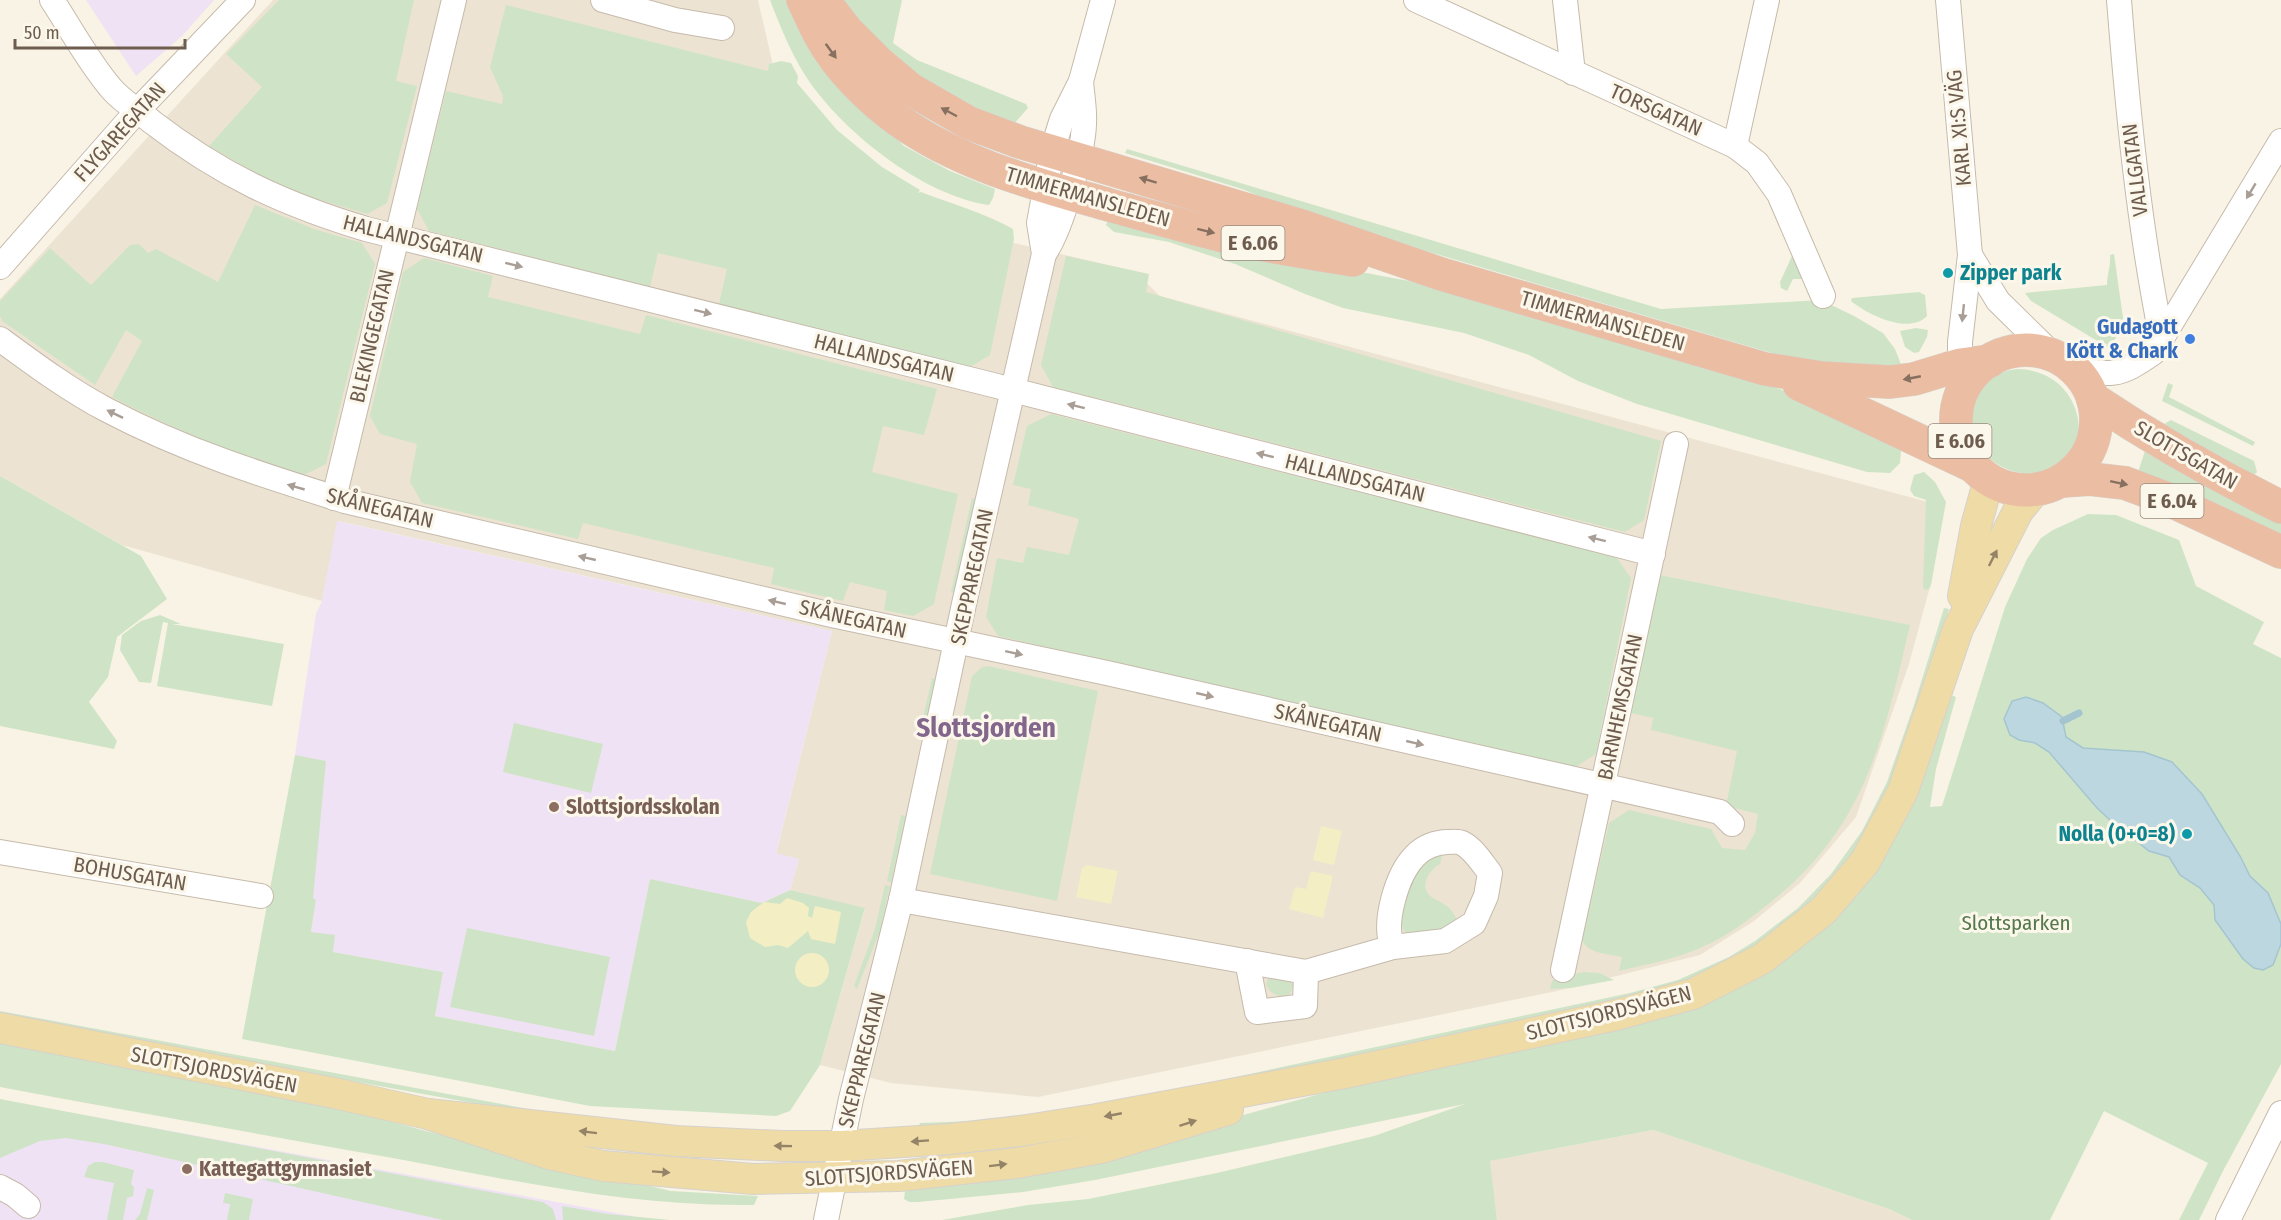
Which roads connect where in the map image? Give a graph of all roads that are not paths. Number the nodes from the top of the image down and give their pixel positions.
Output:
1 (52, 0) edge
2 (243, 0) edge
3 (454, 0) edge
4 (603, 0) edge
5 (803, 0) edge
6 (823, 0) edge
7 (1103, 0) edge
8 (1416, 0) edge
9 (1565, 0) edge
10 (1767, 0) edge
11 (1948, 0) edge
12 (2119, 0) edge
13 (722, 28) dead end
14 (1573, 73) junction
15 (137, 111) junction
16 (2281, 141) edge
17 (1735, 146) junction
18 (1065, 155) junction
19 (1056, 190) junction
20 (396, 236) junction
21 (1970, 255) junction
22 (0, 267) edge
23 (1441, 274) junction
24 (1823, 296) dead end
25 (0, 339) edge
26 (2162, 339) junction
27 (2063, 362) junction
28 (1765, 369) junction
29 (1971, 371) junction
30 (1014, 390) junction
31 (2093, 399) junction
32 (1676, 444) dead end
33 (1976, 466) junction
34 (2048, 485) junction
35 (334, 498) junction
36 (2281, 507) edge
37 (2281, 552) edge
38 (1653, 554) junction
39 (1958, 629) junction
40 (957, 641) junction
41 (1603, 787) junction
42 (1732, 824) dead end
43 (0, 852) edge
44 (261, 896) dead end
45 (901, 900) junction
46 (1393, 947) junction
47 (1247, 961) junction
48 (1563, 970) dead end
49 (1305, 972) junction
50 (0, 1028) edge
51 (1346, 1073) junction
52 (2281, 1113) edge
53 (428, 1114) junction
54 (841, 1146) junction
55 (835, 1178) junction
56 (0, 1187) edge
57 (28, 1206) dead end
58 (826, 1220) edge
59 (2228, 1220) edge

1 - 15 street, HALLANDSGATAN
2 - 15 street, FLYGAREGATAN
3 - 20 street, BLEKINGEGATAN
4 - 13 street
5 -> 19 highway, TIMMERMANSLEDEN / E 6.06
18 -> 6 highway, TIMMERMANSLEDEN / E 6.06
7 - 18 street, SKEPPAREGATAN
8 - 14 street, TORSGATAN
9 - 14 street
10 - 17 street
11 - 21 street, KARL XI:S VÄG
12 - 26 street, VALLGATAN
14 - 17 street, TORSGATAN
15 - 20 street, HALLANDSGATAN
15 - 22 street, FLYGAREGATAN
16 -> 26 street
17 - 24 street, TORSGATAN
18 - 19 street, SKEPPAREGATAN
23 -> 18 highway, TIMMERMANSLEDEN / E 6.06
19 -> 23 highway, TIMMERMANSLEDEN / E 6.06
19 - 30 street, SKEPPAREGATAN
20 -> 30 street, HALLANDSGATAN
20 - 35 street, BLEKINGEGATAN
21 - 27 street, KARL XI:S VÄG
21 -> 29 street, KARL XI:S VÄG
23 - 28 highway, TIMMERMANSLEDEN / E 6.06
35 -> 25 street, SKÅNEGATAN
26 - 27 street
27 - 29 highway, E 6.06
27 - 31 highway
29 -> 28 highway, TIMMERMANSLEDEN / E 6.06
28 - 33 highway, TIMMERMANSLEDEN / E 6.06
29 - 33 highway, E 6.06
38 -> 30 street, HALLANDSGATAN
30 - 40 street, SKEPPAREGATAN
31 - 34 highway
31 - 36 highway, SLOTTSGATAN / E 6.04
32 - 38 street, BARNHEMSGATAN
33 - 34 highway, E 6.06
33 - 39 main road, SLOTTSJORDSVÄGEN
34 -> 37 highway, SLOTTSGATAN / E 6.04
39 -> 34 main road, SLOTTSJORDSVÄGEN
40 -> 35 street, SKÅNEGATAN
38 - 41 street, BARNHEMSGATAN
39 - 51 main road, SLOTTSJORDSVÄGEN
40 -> 41 street, SKÅNEGATAN
40 - 45 street, SKEPPAREGATAN
41 - 42 street, SKÅNEGATAN
41 - 48 street, BARNHEMSGATAN
43 - 44 street, BOHUSGATAN
45 - 47 street
45 - 54 street, SKEPPAREGATAN
46 - 46 street
46 - 49 street
47 - 49 street
47 - 49 street
50 - 53 main road, SLOTTSJORDSVÄGEN
51 -> 54 main road, SLOTTSJORDSVÄGEN
55 -> 51 main road, SLOTTSJORDSVÄGEN
52 - 59 street
54 -> 53 main road, SLOTTSJORDSVÄGEN
53 -> 55 main road, SLOTTSJORDSVÄGEN
54 - 55 street, SKEPPAREGATAN
55 - 58 street, SKEPPAREGATAN
56 - 57 street

